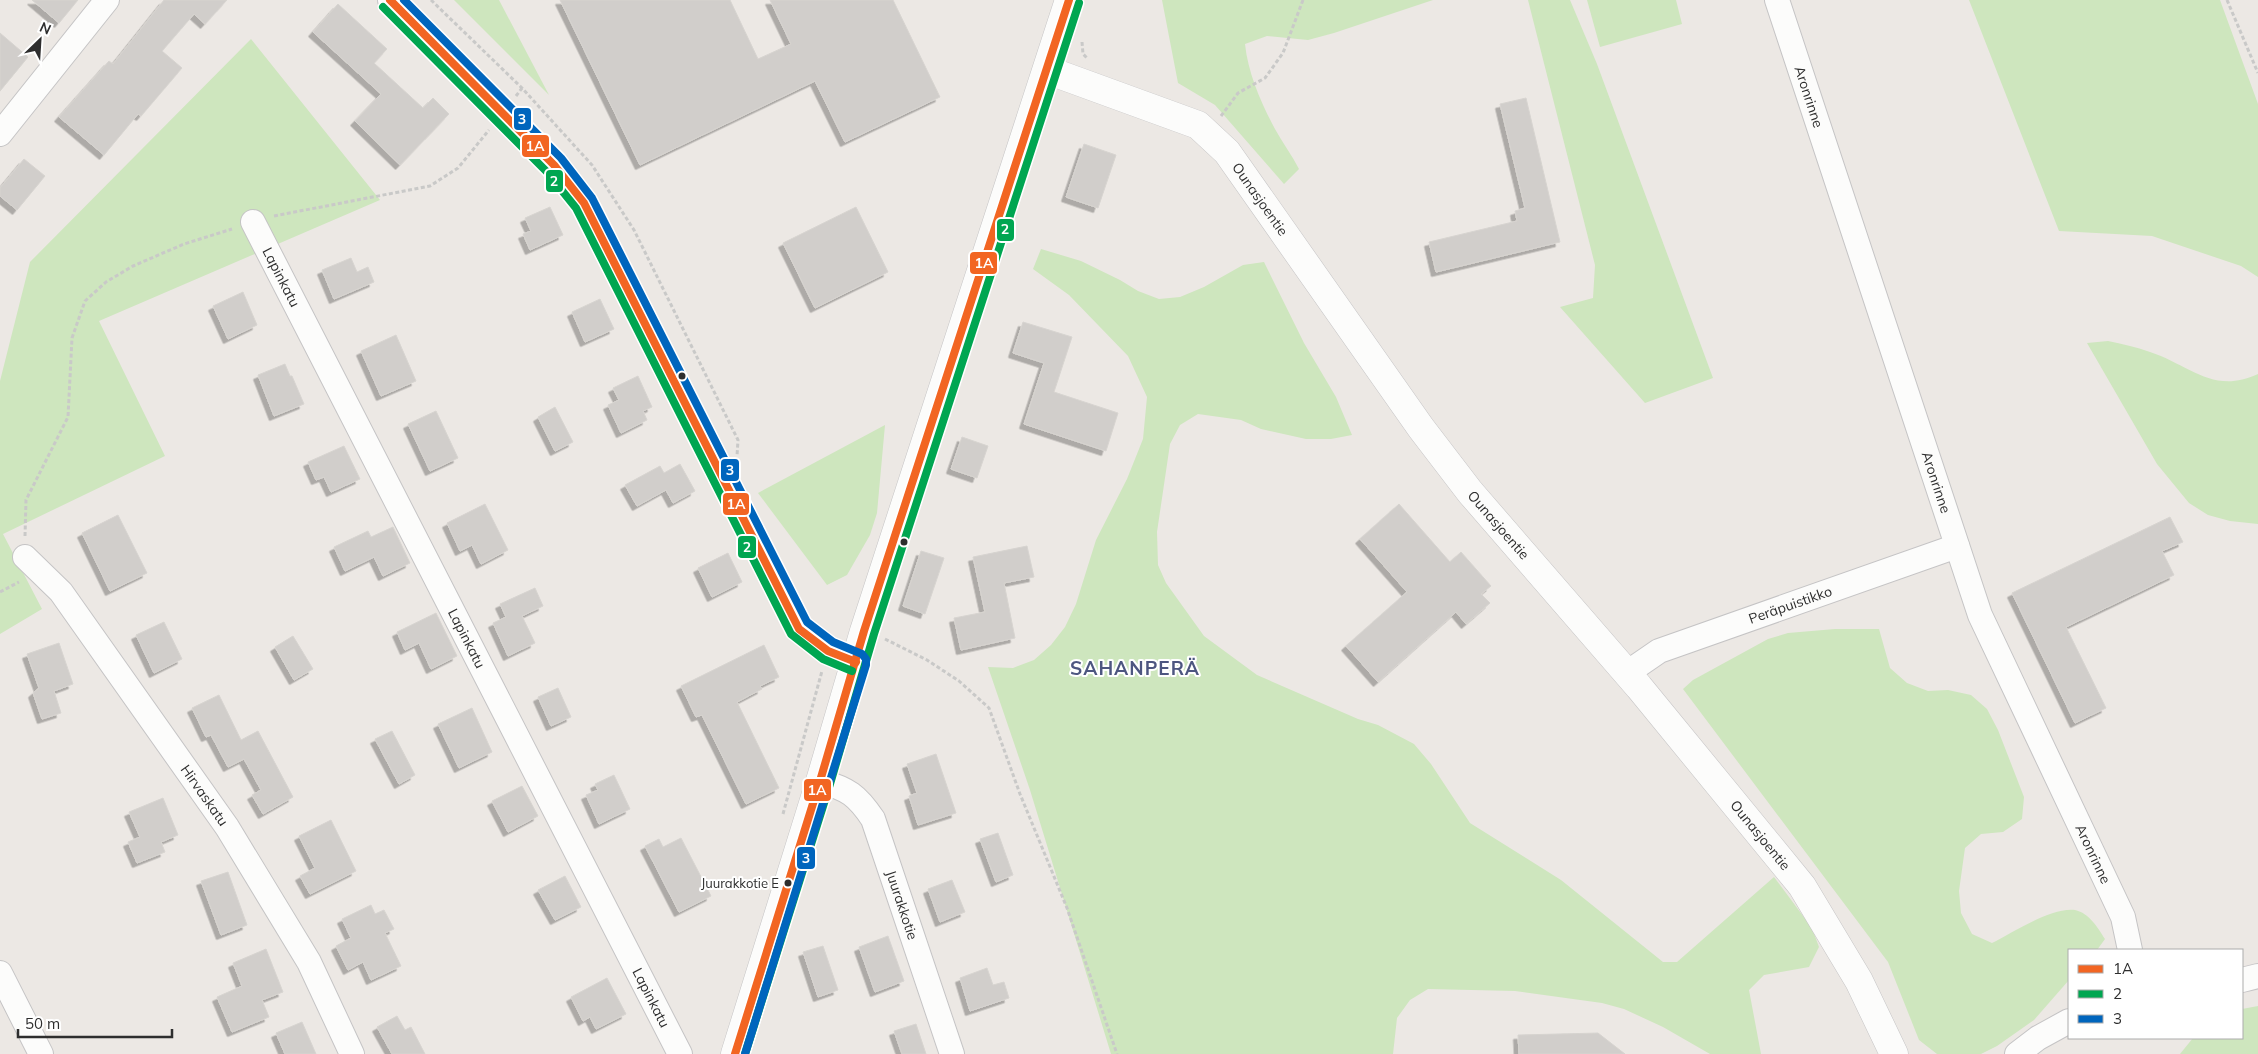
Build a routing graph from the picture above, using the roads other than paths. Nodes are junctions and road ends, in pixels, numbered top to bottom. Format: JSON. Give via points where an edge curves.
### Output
{"nodes":[{"id":1,"x":107,"y":0,"type":"edge"},
{"id":2,"x":390,"y":0,"type":"edge"},
{"id":3,"x":1069,"y":0,"type":"edge"},
{"id":4,"x":1777,"y":0,"type":"edge"},
{"id":5,"x":1047,"y":70,"type":"junction"},
{"id":6,"x":0,"y":134,"type":"edge"},
{"id":7,"x":254,"y":222,"type":"road end"},
{"id":8,"x":1957,"y":546,"type":"junction"},
{"id":9,"x":25,"y":557,"type":"road end"},
{"id":10,"x":856,"y":662,"type":"junction"},
{"id":11,"x":1627,"y":673,"type":"junction"},
{"id":12,"x":820,"y":781,"type":"junction"},
{"id":13,"x":2130,"y":949,"type":"edge"},
{"id":14,"x":0,"y":973,"type":"edge"},
{"id":15,"x":2258,"y":976,"type":"edge"},
{"id":16,"x":2243,"y":980,"type":"edge"},
{"id":17,"x":2068,"y":1022,"type":"edge"},
{"id":18,"x":41,"y":1054,"type":"edge"},
{"id":19,"x":352,"y":1054,"type":"edge"},
{"id":20,"x":680,"y":1054,"type":"edge"},
{"id":21,"x":735,"y":1054,"type":"edge"},
{"id":22,"x":952,"y":1054,"type":"edge"},
{"id":23,"x":1894,"y":1054,"type":"edge"},
{"id":24,"x":2017,"y":1054,"type":"edge"}],
"edges":[{"from":1,"to":6,"type":"street"},
{"from":2,"to":10,"type":"street","via":[[554,165],[584,203],[799,629],[828,651]]},
{"from":3,"to":5,"type":"street"},
{"from":4,"to":8,"type":"street","name":"Aronrinne"},
{"from":5,"to":10,"type":"street"},
{"from":5,"to":11,"type":"street","name":"Ounasjoentie","via":[[1198,125],[1227,152],[1421,428],[1470,492]]},
{"from":7,"to":20,"type":"street","name":"Lapinkatu"},
{"from":8,"to":11,"type":"street","name":"Peräpuistikko","via":[[1659,651]]},
{"from":8,"to":13,"type":"street","name":"Aronrinne","via":[[1980,615],[2123,917]]},
{"from":9,"to":19,"type":"street","name":"Hirvaskatu","via":[[61,592],[227,828],[309,962]]},
{"from":10,"to":12,"type":"street"},
{"from":11,"to":23,"type":"street","name":"Ounasjoentie","via":[[1802,886],[1859,981]]},
{"from":12,"to":21,"type":"street"},
{"from":12,"to":22,"type":"street","name":"Juurakkotie","via":[[845,788],[861,800],[873,819]]},
{"from":14,"to":18,"type":"street"},
{"from":15,"to":16,"type":"street"},
{"from":17,"to":24,"type":"street"}]}
